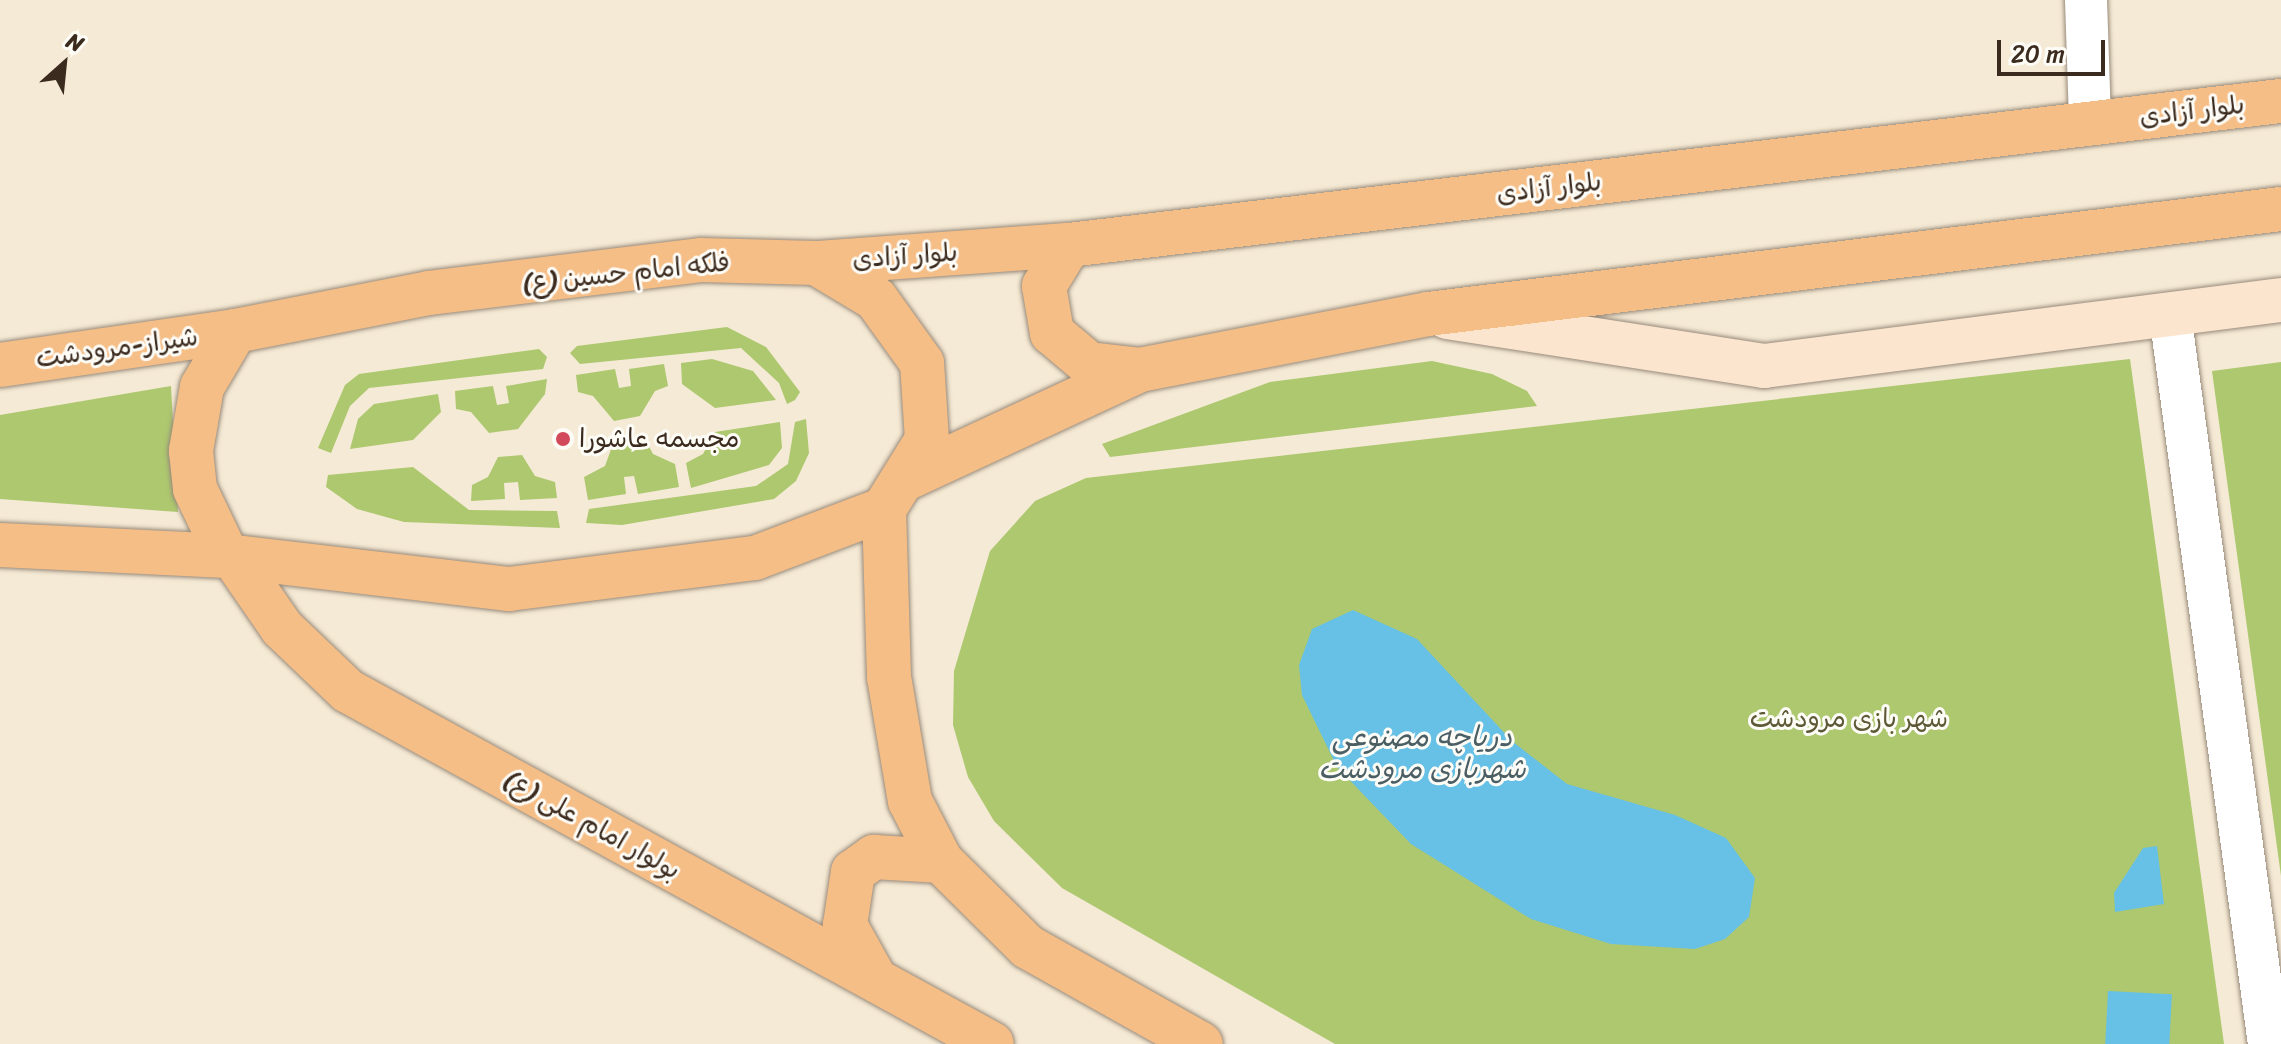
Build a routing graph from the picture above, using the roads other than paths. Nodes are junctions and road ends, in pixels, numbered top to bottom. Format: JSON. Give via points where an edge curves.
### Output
{"nodes":[{"id":1,"x":2086,"y":0,"type":"edge"},
{"id":2,"x":2281,"y":101,"type":"edge"},
{"id":3,"x":2090,"y":123,"type":"junction"},
{"id":4,"x":2281,"y":209,"type":"edge"},
{"id":5,"x":1069,"y":245,"type":"junction"},
{"id":6,"x":816,"y":263,"type":"junction"},
{"id":7,"x":2281,"y":300,"type":"edge"},
{"id":8,"x":1428,"y":314,"type":"junction"},
{"id":9,"x":2170,"y":314,"type":"junction"},
{"id":10,"x":235,"y":331,"type":"junction"},
{"id":11,"x":0,"y":365,"type":"edge"},
{"id":12,"x":1140,"y":370,"type":"junction"},
{"id":13,"x":894,"y":494,"type":"junction"},
{"id":14,"x":0,"y":545,"type":"edge"},
{"id":15,"x":230,"y":557,"type":"junction"},
{"id":16,"x":941,"y":861,"type":"junction"},
{"id":17,"x":875,"y":979,"type":"junction"},
{"id":18,"x":992,"y":1044,"type":"edge"},
{"id":19,"x":1201,"y":1044,"type":"edge"},
{"id":20,"x":2269,"y":1044,"type":"edge"}],
"edges":[{"from":1,"to":3,"type":"street"},
{"from":2,"to":3,"type":"main road","name":"بلوار آزادی"},
{"from":3,"to":5,"type":"main road","name":"بلوار آزادی"},
{"from":4,"to":8,"type":"main road"},
{"from":5,"to":6,"type":"main road","name":"بلوار آزادی"},
{"from":5,"to":12,"type":"main road","via":[[1044,286],[1052,333],[1089,364]]},
{"from":6,"to":10,"type":"main road","name":"فلکه امام حسین (ع)","via":[[701,260],[429,293]]},
{"from":6,"to":13,"type":"main road","name":"فلکه امام حسین (ع)","via":[[876,299],[922,363],[927,440]]},
{"from":7,"to":9,"type":"main road"},
{"from":8,"to":9,"type":"main road","via":[[1764,366]]},
{"from":8,"to":12,"type":"main road"},
{"from":9,"to":20,"type":"street"},
{"from":10,"to":11,"type":"main road","name":"شیراز-مرودشت"},
{"from":10,"to":15,"type":"main road","via":[[202,387],[191,451],[195,489]]},
{"from":12,"to":13,"type":"main road"},
{"from":13,"to":15,"type":"main road","via":[[755,558],[509,589]]},
{"from":13,"to":16,"type":"main road","via":[[889,677],[910,801]]},
{"from":14,"to":15,"type":"main road"},
{"from":15,"to":17,"type":"main road","name":"بولوار امام علی (ع)","via":[[282,628],[348,691]]},
{"from":16,"to":17,"type":"main road","via":[[874,857],[853,872],[845,925]]},
{"from":16,"to":19,"type":"main road","via":[[1028,947]]},
{"from":17,"to":18,"type":"main road","name":"بولوار امام علی (ع)"}]}
